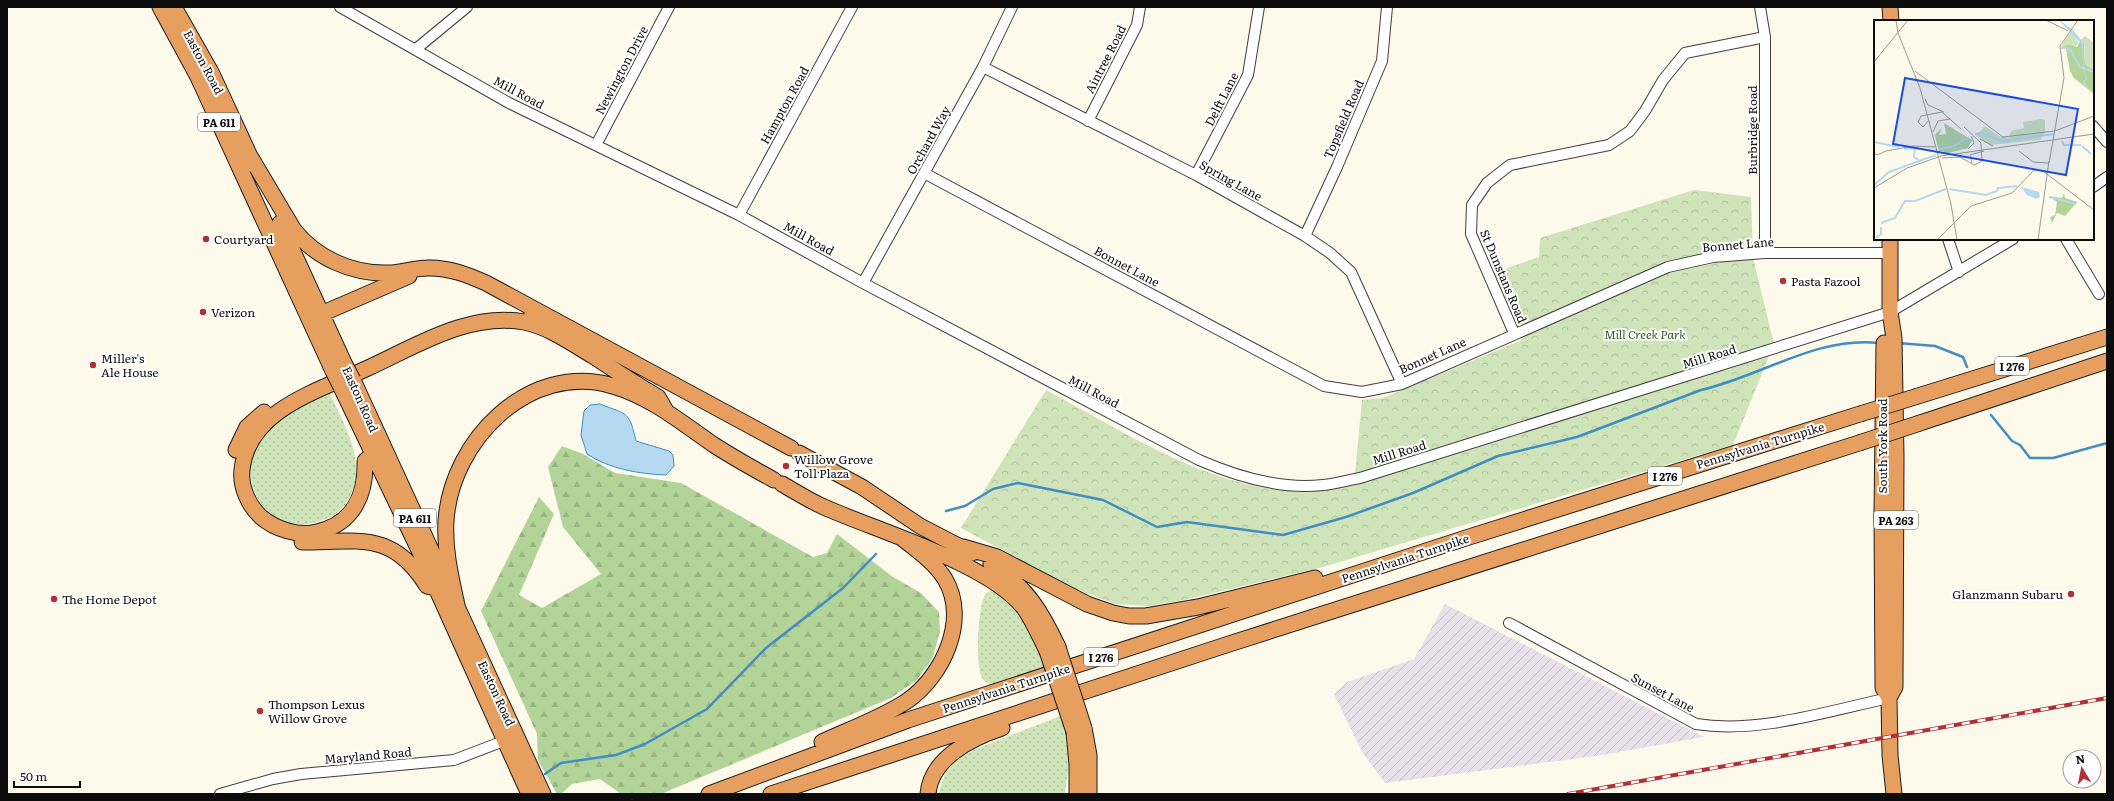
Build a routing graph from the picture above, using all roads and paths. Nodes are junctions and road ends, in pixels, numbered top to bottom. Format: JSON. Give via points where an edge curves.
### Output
{"nodes":[{"id":1,"x":160,"y":7,"type":"edge"},
{"id":2,"x":174,"y":7,"type":"edge"},
{"id":3,"x":340,"y":7,"type":"edge"},
{"id":4,"x":467,"y":7,"type":"edge"},
{"id":5,"x":669,"y":7,"type":"edge"},
{"id":6,"x":852,"y":7,"type":"edge"},
{"id":7,"x":1012,"y":7,"type":"edge"},
{"id":8,"x":1140,"y":7,"type":"edge"},
{"id":9,"x":1259,"y":7,"type":"edge"},
{"id":10,"x":1387,"y":7,"type":"edge"},
{"id":11,"x":1760,"y":7,"type":"edge"},
{"id":12,"x":1890,"y":7,"type":"edge"},
{"id":13,"x":1891,"y":20,"type":"edge"},
{"id":14,"x":1765,"y":37,"type":"junction"},
{"id":15,"x":416,"y":49,"type":"junction"},
{"id":16,"x":983,"y":67,"type":"junction"},
{"id":17,"x":1088,"y":121,"type":"junction"},
{"id":18,"x":2094,"y":127,"type":"edge"},
{"id":19,"x":2107,"y":142,"type":"edge"},
{"id":20,"x":596,"y":145,"type":"junction"},
{"id":21,"x":250,"y":156,"type":"junction"},
{"id":22,"x":924,"y":173,"type":"junction"},
{"id":23,"x":1196,"y":175,"type":"junction"},
{"id":24,"x":2107,"y":178,"type":"edge"},
{"id":25,"x":2094,"y":186,"type":"edge"},
{"id":26,"x":739,"y":215,"type":"junction"},
{"id":27,"x":1305,"y":236,"type":"junction"},
{"id":28,"x":1948,"y":240,"type":"edge"},
{"id":29,"x":2011,"y":240,"type":"edge"},
{"id":30,"x":2067,"y":240,"type":"edge"},
{"id":31,"x":1890,"y":246,"type":"edge"},
{"id":32,"x":1765,"y":253,"type":"junction"},
{"id":33,"x":444,"y":269,"type":"junction"},
{"id":34,"x":1959,"y":272,"type":"junction"},
{"id":35,"x":863,"y":283,"type":"junction"},
{"id":36,"x":2099,"y":294,"type":"dead end"},
{"id":37,"x":1890,"y":312,"type":"junction"},
{"id":38,"x":321,"y":314,"type":"junction"},
{"id":39,"x":558,"y":322,"type":"junction"},
{"id":40,"x":1514,"y":333,"type":"junction"},
{"id":41,"x":2107,"y":337,"type":"edge"},
{"id":42,"x":2107,"y":362,"type":"edge"},
{"id":43,"x":339,"y":368,"type":"junction"},
{"id":44,"x":347,"y":384,"type":"junction"},
{"id":45,"x":1402,"y":384,"type":"junction"},
{"id":46,"x":666,"y":410,"type":"junction"},
{"id":47,"x":372,"y":455,"type":"junction"},
{"id":48,"x":1469,"y":537,"type":"junction"},
{"id":49,"x":904,"y":539,"type":"junction"},
{"id":50,"x":963,"y":548,"type":"junction"},
{"id":51,"x":435,"y":588,"type":"junction"},
{"id":52,"x":458,"y":610,"type":"junction"},
{"id":53,"x":1509,"y":623,"type":"dead end"},
{"id":54,"x":1053,"y":649,"type":"junction"},
{"id":55,"x":1091,"y":690,"type":"junction"},
{"id":56,"x":1889,"y":698,"type":"junction"},
{"id":57,"x":1079,"y":730,"type":"junction"},
{"id":58,"x":511,"y":738,"type":"junction"},
{"id":59,"x":736,"y":784,"type":"junction"},
{"id":60,"x":220,"y":794,"type":"edge"},
{"id":61,"x":529,"y":794,"type":"edge"},
{"id":62,"x":543,"y":794,"type":"edge"},
{"id":63,"x":709,"y":794,"type":"edge"},
{"id":64,"x":771,"y":794,"type":"edge"},
{"id":65,"x":928,"y":794,"type":"edge"},
{"id":66,"x":1077,"y":794,"type":"edge"},
{"id":67,"x":1089,"y":794,"type":"edge"},
{"id":68,"x":1894,"y":794,"type":"edge"}],
"edges":[{"from":1,"to":43,"type":"highway","name":"Easton Road","number":"PA 611","via":[[198,77]]},
{"from":2,"to":21,"type":"highway","name":"Easton Road","number":"PA 611","via":[[212,74]]},
{"from":3,"to":15,"type":"street","name":"Mill Road"},
{"from":4,"to":15,"type":"street"},
{"from":5,"to":20,"type":"street","name":"Newington Drive"},
{"from":6,"to":26,"type":"street","name":"Hampton Road"},
{"from":7,"to":16,"type":"street","name":"Orchard Way"},
{"from":8,"to":17,"type":"street","name":"Aintree Road","via":[[1137,25]]},
{"from":9,"to":23,"type":"street","name":"Delft Lane","via":[[1248,75]]},
{"from":10,"to":27,"type":"street","name":"Topsfield Road","via":[[1382,61]]},
{"from":11,"to":14,"type":"street","name":"Burbridge Road"},
{"from":12,"to":13,"type":"highway"},
{"from":14,"to":32,"type":"street","name":"Burbridge Road"},
{"from":14,"to":40,"type":"street","name":"St Dunstans Road","via":[[1685,53],[1663,80],[1630,131],[1609,145],[1510,165],[1487,183],[1472,205],[1471,234]]},
{"from":15,"to":20,"type":"street","name":"Mill Road","via":[[509,103]]},
{"from":16,"to":17,"type":"street","name":"Spring Lane"},
{"from":16,"to":22,"type":"street","name":"Orchard Way"},
{"from":17,"to":23,"type":"street","name":"Spring Lane"},
{"from":18,"to":19,"type":"street"},
{"from":20,"to":26,"type":"street","name":"Mill Road"},
{"from":21,"to":33,"type":"highway","via":[[294,230],[319,254],[351,268],[372,273]]},
{"from":21,"to":38,"type":"highway","name":"Easton Road","number":"PA 611"},
{"from":22,"to":35,"type":"street","name":"Orchard Way"},
{"from":22,"to":45,"type":"street","name":"Bonnet Lane","via":[[1324,386],[1362,392]]},
{"from":23,"to":27,"type":"street","name":"Spring Lane"},
{"from":24,"to":25,"type":"street"},
{"from":26,"to":35,"type":"street","name":"Mill Road"},
{"from":27,"to":45,"type":"street","name":"Spring Lane","via":[[1330,253],[1351,272]]},
{"from":28,"to":34,"type":"street"},
{"from":29,"to":34,"type":"street","name":"Mill Road"},
{"from":30,"to":36,"type":"street"},
{"from":31,"to":32,"type":"street","name":"Bonnet Lane"},
{"from":31,"to":37,"type":"highway","name":"South York Road","number":"PA 263"},
{"from":32,"to":40,"type":"street","name":"Bonnet Lane","via":[[1712,257],[1668,267]]},
{"from":33,"to":38,"type":"highway","via":[[411,275]]},
{"from":33,"to":39,"type":"highway","via":[[486,283]]},
{"from":34,"to":37,"type":"street","name":"Mill Road"},
{"from":35,"to":37,"type":"street","name":"Mill Road","via":[[1199,460],[1234,475],[1278,484],[1323,485],[1360,478]]},
{"from":37,"to":56,"type":"highway","name":"South York Road","number":"PA 263","via":[[1888,380],[1896,457],[1895,687]]},
{"from":38,"to":43,"type":"highway","name":"Easton Road","number":"PA 611"},
{"from":39,"to":50,"type":"highway","via":[[862,487],[920,526]]},
{"from":39,"to":51,"type":"highway","via":[[516,312],[482,314],[466,318],[434,330],[276,404],[254,420],[239,441],[232,466],[236,493],[249,516],[266,532],[290,541],[352,540],[379,544],[402,556],[427,586]]},
{"from":40,"to":45,"type":"street","name":"Bonnet Lane"},
{"from":41,"to":48,"type":"highway","name":"Pennsylvania Turnpike","number":"I 276","bridge":true},
{"from":42,"to":55,"type":"highway","number":"I 276","bridge":true},
{"from":43,"to":44,"type":"highway","name":"Easton Road","number":"PA 611","bridge":true},
{"from":44,"to":47,"type":"highway","name":"Easton Road","number":"PA 611"},
{"from":44,"to":52,"type":"highway","name":"Easton Road","number":"PA 611"},
{"from":46,"to":47,"type":"highway","via":[[658,397],[550,331],[523,322],[478,322],[438,336],[308,395],[274,414],[255,434],[244,454],[241,474],[243,488],[253,509],[272,525],[294,532],[316,532],[344,519],[353,510],[364,489],[366,461]]},
{"from":46,"to":49,"type":"highway","via":[[715,445],[823,507]]},
{"from":46,"to":52,"type":"highway","via":[[613,386],[576,381],[550,385],[530,394],[495,418],[469,448],[460,465],[448,502],[446,538]]},
{"from":47,"to":51,"type":"highway","name":"Easton Road","number":"PA 611"},
{"from":48,"to":50,"type":"highway","via":[[1198,607],[1146,616],[1113,613],[1087,604],[997,557]]},
{"from":48,"to":59,"type":"highway","name":"Pennsylvania Turnpike","number":"I 276","via":[[908,720]]},
{"from":49,"to":54,"type":"highway","via":[[962,565],[1009,593],[1024,608]]},
{"from":49,"to":59,"type":"highway","via":[[938,570],[950,589],[954,615],[952,636],[936,672],[927,684],[906,701]]},
{"from":50,"to":54,"type":"highway","via":[[1007,574],[1021,587],[1038,609]]},
{"from":51,"to":58,"type":"highway","name":"Easton Road","number":"PA 611"},
{"from":52,"to":58,"type":"highway","name":"Easton Road","number":"PA 611"},
{"from":53,"to":56,"type":"street","name":"Sunset Lane","via":[[1696,724],[1739,727]]},
{"from":54,"to":57,"type":"highway","bridge":true},
{"from":55,"to":64,"type":"highway","number":"I 276"},
{"from":55,"to":65,"type":"highway","via":[[1044,713],[992,732],[955,751],[936,770]]},
{"from":56,"to":68,"type":"highway","name":"South York Road","number":"PA 263"},
{"from":57,"to":66,"type":"highway"},
{"from":57,"to":67,"type":"highway","via":[[1089,755]]},
{"from":58,"to":60,"type":"street","name":"Maryland Road","via":[[454,760],[301,774]]},
{"from":58,"to":61,"type":"highway","name":"Easton Road","number":"PA 611"},
{"from":58,"to":62,"type":"highway","name":"Easton Road","number":"PA 611"},
{"from":59,"to":63,"type":"highway","name":"Pennsylvania Turnpike","number":"I 276"}]}
